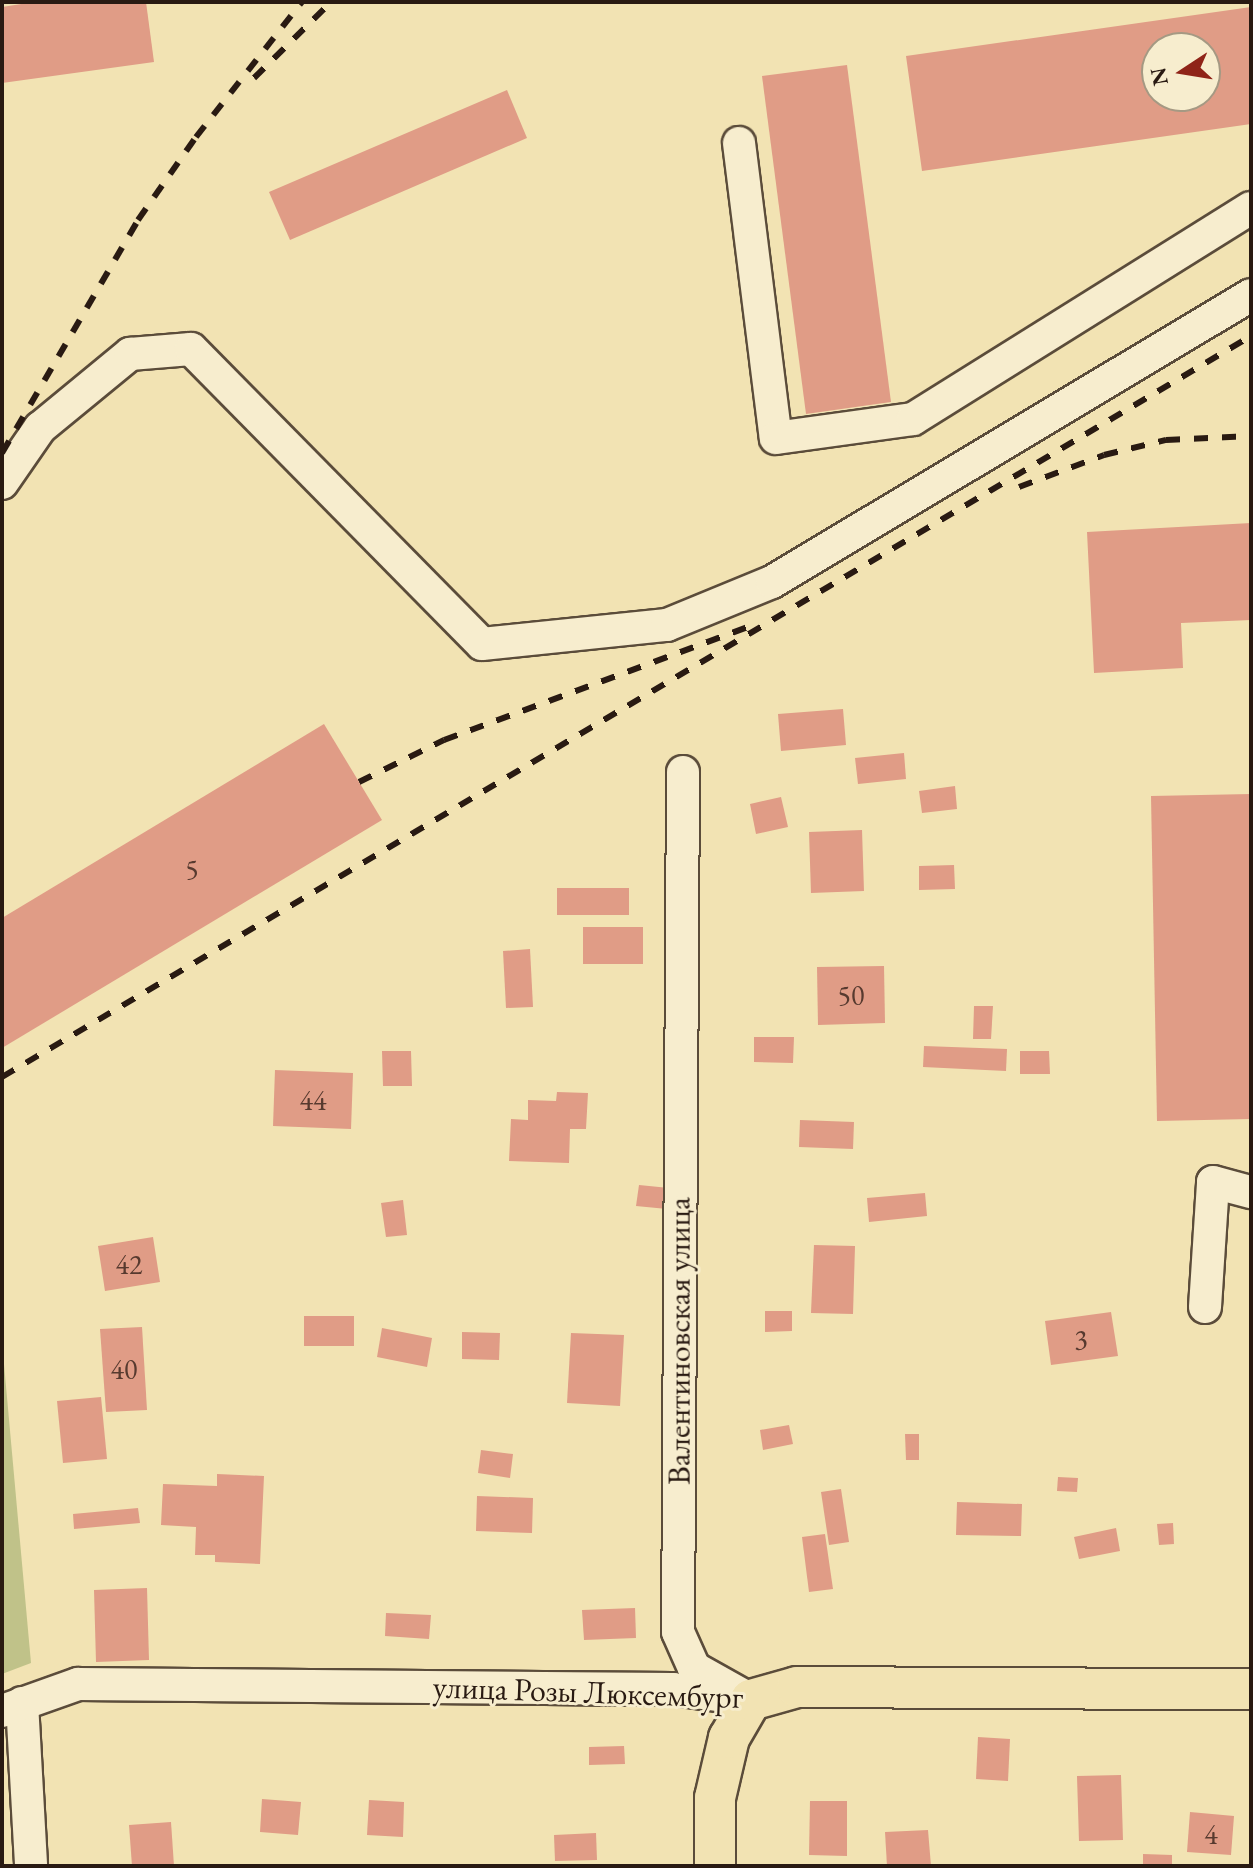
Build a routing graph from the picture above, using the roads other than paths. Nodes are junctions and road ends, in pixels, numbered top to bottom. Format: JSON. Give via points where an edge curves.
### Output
{"nodes":[{"id":1,"x":739,"y":143,"type":"dead end"},
{"id":2,"x":1251,"y":208,"type":"edge"},
{"id":3,"x":1251,"y":295,"type":"edge"},
{"id":4,"x":2,"y":483,"type":"edge"},
{"id":5,"x":683,"y":772,"type":"dead end"},
{"id":6,"x":1251,"y":1192,"type":"edge"},
{"id":7,"x":1205,"y":1307,"type":"dead end"},
{"id":8,"x":1251,"y":1689,"type":"edge"},
{"id":9,"x":751,"y":1700,"type":"junction"},
{"id":10,"x":12,"y":1707,"type":"edge"},
{"id":11,"x":31,"y":1866,"type":"edge"},
{"id":12,"x":715,"y":1866,"type":"edge"}],
"edges":[{"from":1,"to":2,"type":"street","via":[[776,438],[913,419]]},
{"from":3,"to":4,"type":"street","via":[[772,582],[667,625],[482,644],[191,349],[130,354],[40,428]]},
{"from":5,"to":9,"type":"street","name":"Валентиновская улица","via":[[678,1632],[694,1668]]},
{"from":6,"to":7,"type":"street","via":[[1213,1182]]},
{"from":8,"to":9,"type":"main road","name":"улица Розы Люксембург","via":[[797,1687]]},
{"from":9,"to":10,"type":"street","name":"улица Розы Люксембург","via":[[673,1689],[78,1684]]},
{"from":9,"to":12,"type":"main road","via":[[729,1738],[715,1798]]},
{"from":10,"to":11,"type":"street"}]}
